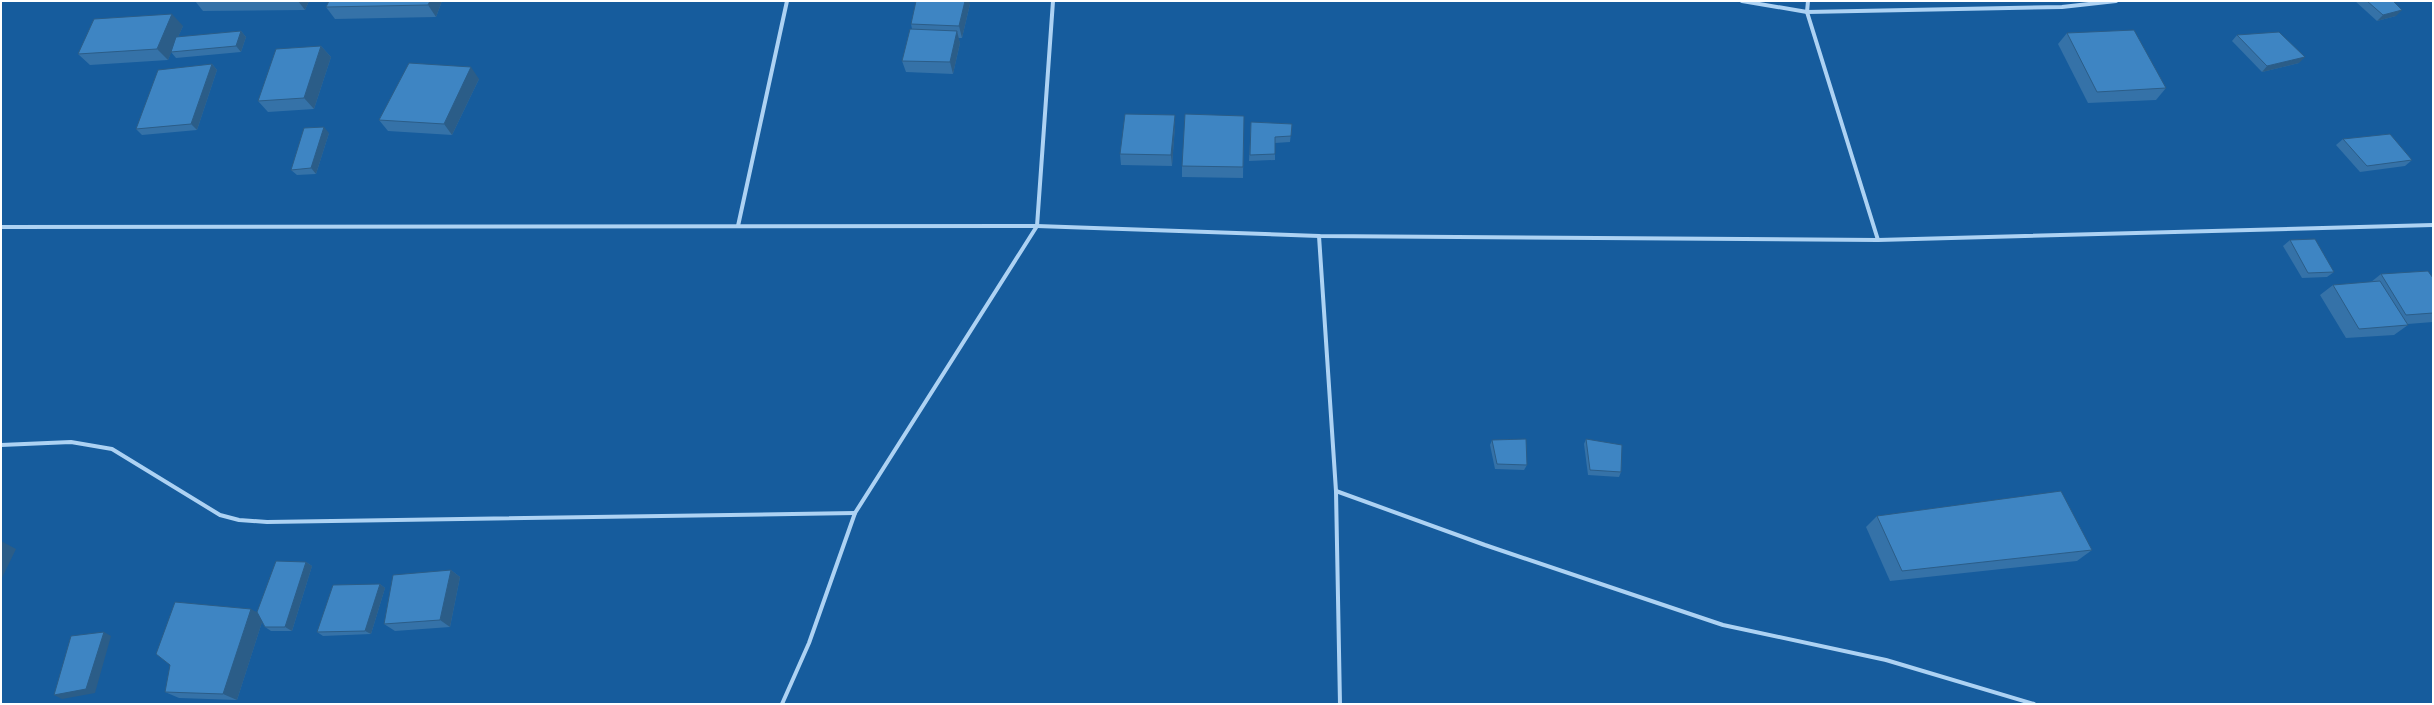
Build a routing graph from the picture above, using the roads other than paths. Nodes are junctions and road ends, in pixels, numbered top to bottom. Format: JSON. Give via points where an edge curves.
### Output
{"nodes":[{"id":1,"x":787,"y":1,"type":"edge"},
{"id":2,"x":1053,"y":1,"type":"edge"},
{"id":3,"x":1742,"y":1,"type":"edge"},
{"id":4,"x":1808,"y":1,"type":"edge"},
{"id":5,"x":2116,"y":1,"type":"edge"},
{"id":6,"x":1807,"y":12,"type":"junction"},
{"id":7,"x":2433,"y":225,"type":"edge"},
{"id":8,"x":738,"y":226,"type":"junction"},
{"id":9,"x":1037,"y":226,"type":"junction"},
{"id":10,"x":1,"y":227,"type":"edge"},
{"id":11,"x":1319,"y":236,"type":"junction"},
{"id":12,"x":1878,"y":240,"type":"junction"},
{"id":13,"x":1,"y":445,"type":"edge"},
{"id":14,"x":1336,"y":491,"type":"junction"},
{"id":15,"x":855,"y":513,"type":"junction"},
{"id":16,"x":782,"y":704,"type":"edge"},
{"id":17,"x":1340,"y":704,"type":"edge"},
{"id":18,"x":2034,"y":704,"type":"edge"}],
"edges":[{"from":1,"to":8,"type":"street"},
{"from":2,"to":9,"type":"street"},
{"from":3,"to":6,"type":"street"},
{"from":4,"to":6,"type":"street"},
{"from":5,"to":6,"type":"street","via":[[2062,7]]},
{"from":6,"to":12,"type":"street"},
{"from":7,"to":12,"type":"street"},
{"from":8,"to":9,"type":"street"},
{"from":8,"to":10,"type":"street"},
{"from":9,"to":11,"type":"street"},
{"from":9,"to":15,"type":"street"},
{"from":11,"to":12,"type":"street"},
{"from":11,"to":14,"type":"street"},
{"from":13,"to":15,"type":"street","via":[[67,441],[112,449],[220,515],[239,520],[267,522]]},
{"from":14,"to":17,"type":"street"},
{"from":14,"to":18,"type":"street","via":[[1485,545],[1723,625],[1886,660]]},
{"from":15,"to":16,"type":"street","via":[[809,643]]}]}
